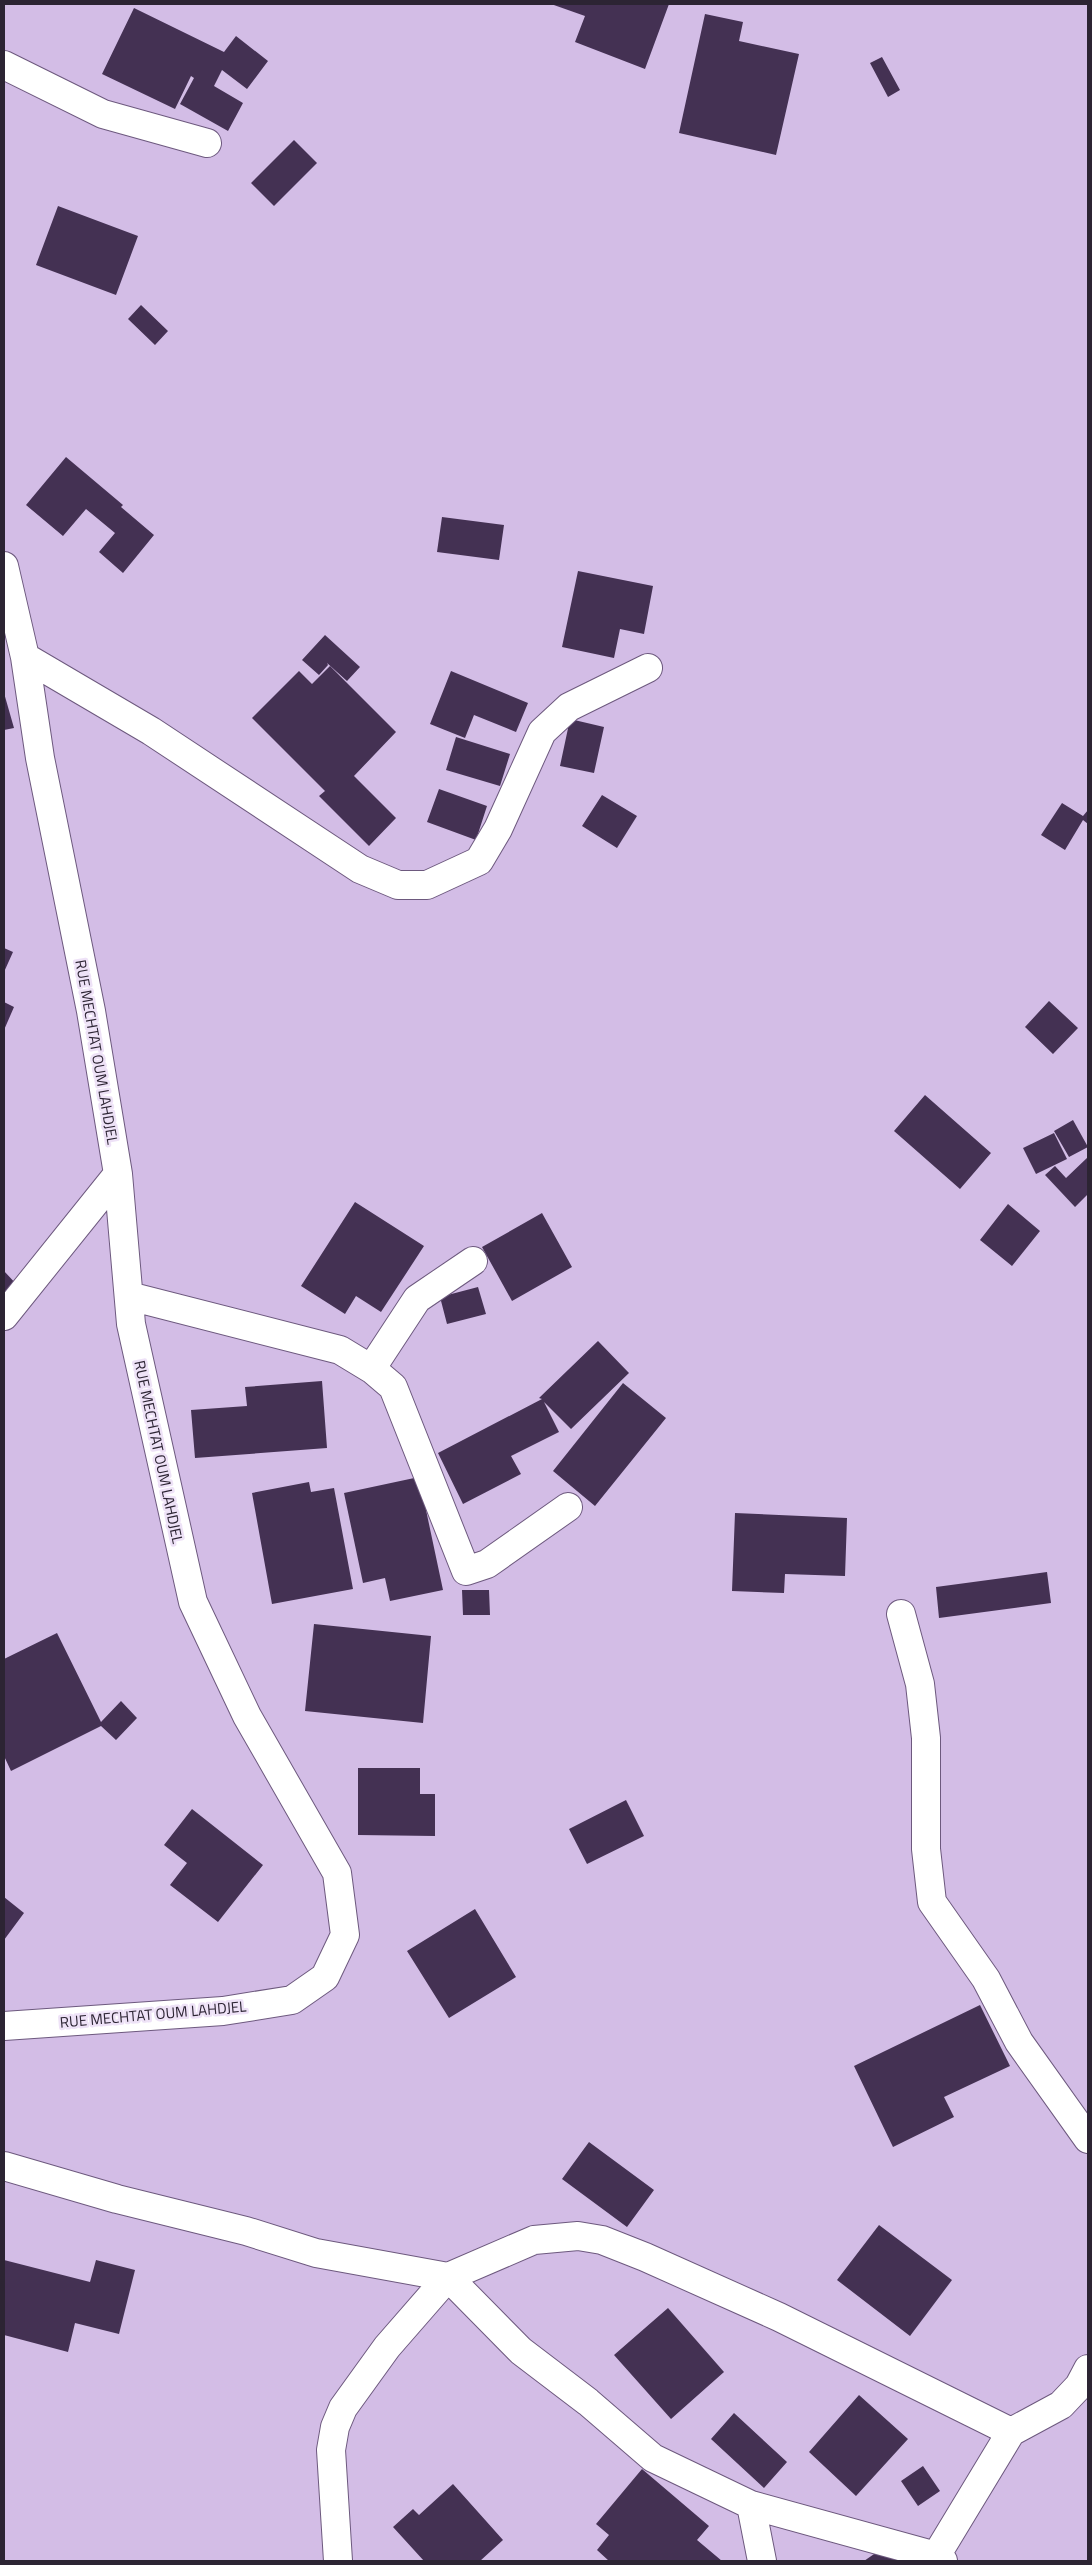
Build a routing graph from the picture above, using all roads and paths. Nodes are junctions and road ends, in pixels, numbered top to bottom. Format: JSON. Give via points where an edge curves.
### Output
{"nodes":[{"id":1,"x":4,"y":64,"type":"edge"},
{"id":2,"x":207,"y":144,"type":"dead end"},
{"id":3,"x":4,"y":566,"type":"edge"},
{"id":4,"x":24,"y":657,"type":"junction"},
{"id":5,"x":648,"y":668,"type":"dead end"},
{"id":6,"x":118,"y":1174,"type":"junction"},
{"id":7,"x":473,"y":1261,"type":"dead end"},
{"id":8,"x":129,"y":1296,"type":"junction"},
{"id":9,"x":4,"y":1316,"type":"edge"},
{"id":10,"x":373,"y":1370,"type":"junction"},
{"id":11,"x":568,"y":1507,"type":"dead end"},
{"id":12,"x":901,"y":1614,"type":"dead end"},
{"id":13,"x":4,"y":2026,"type":"edge"},
{"id":14,"x":1088,"y":2139,"type":"edge"},
{"id":15,"x":4,"y":2166,"type":"edge"},
{"id":16,"x":448,"y":2277,"type":"junction"},
{"id":17,"x":1088,"y":2369,"type":"edge"},
{"id":18,"x":1012,"y":2432,"type":"junction"},
{"id":19,"x":751,"y":2505,"type":"junction"},
{"id":20,"x":940,"y":2559,"type":"edge"},
{"id":21,"x":338,"y":2561,"type":"edge"},
{"id":22,"x":762,"y":2561,"type":"edge"}],
"edges":[{"from":1,"to":2,"type":"street","via":[[103,114]]},
{"from":3,"to":4,"type":"street","name":"RUE MECHTAT OUM LAHDJEL"},
{"from":4,"to":5,"type":"street","via":[[151,731],[360,869],[398,885],[427,885],[479,861],[498,829],[542,732],[570,707]]},
{"from":4,"to":6,"type":"street","name":"RUE MECHTAT OUM LAHDJEL","via":[[40,758],[91,1011]]},
{"from":6,"to":8,"type":"street","name":"RUE MECHTAT OUM LAHDJEL"},
{"from":6,"to":9,"type":"street"},
{"from":7,"to":10,"type":"street","via":[[417,1299]]},
{"from":8,"to":10,"type":"street","via":[[340,1350]]},
{"from":8,"to":13,"type":"street","name":"RUE MECHTAT OUM LAHDJEL","via":[[131,1324],[193,1602],[247,1716],[337,1872],[345,1935],[325,1977],[292,2000],[223,2011]]},
{"from":10,"to":11,"type":"street","via":[[393,1388],[466,1570],[487,1564]]},
{"from":12,"to":14,"type":"street","via":[[920,1684],[926,1738],[926,1849],[932,1902],[986,1979],[1019,2042]]},
{"from":15,"to":16,"type":"street","via":[[316,2253]]},
{"from":16,"to":18,"type":"street","via":[[534,2240],[578,2236],[602,2240],[779,2317]]},
{"from":16,"to":19,"type":"street","via":[[521,2351],[588,2402],[653,2458]]},
{"from":16,"to":21,"type":"street","via":[[387,2347],[343,2408],[335,2427],[331,2450]]},
{"from":17,"to":18,"type":"street","via":[[1079,2386],[1061,2405]]},
{"from":18,"to":20,"type":"street"},
{"from":19,"to":20,"type":"street"},
{"from":19,"to":22,"type":"street"}]}
